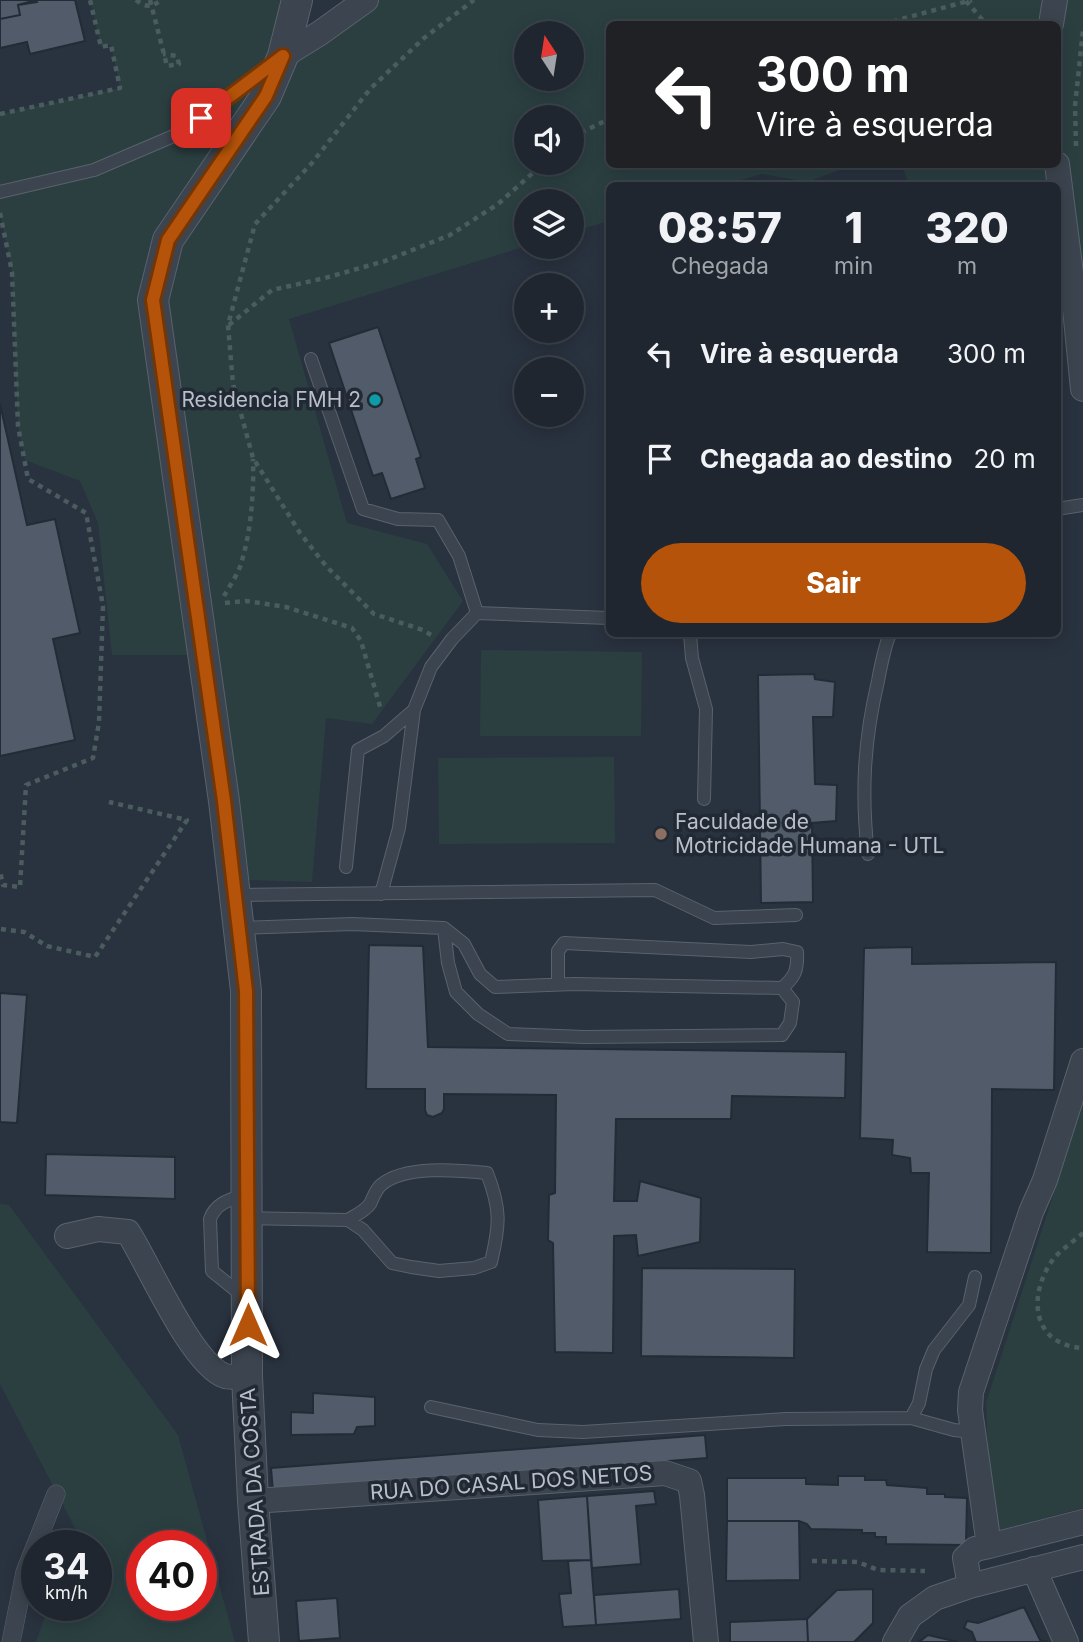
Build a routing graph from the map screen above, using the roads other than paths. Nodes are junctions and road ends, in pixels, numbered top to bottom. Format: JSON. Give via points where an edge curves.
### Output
{"nodes":[{"id":1,"x":297,"y":0,"type":"edge"},
{"id":2,"x":366,"y":0,"type":"edge"},
{"id":3,"x":1055,"y":0,"type":"edge"},
{"id":4,"x":1052,"y":21,"type":"edge"},
{"id":5,"x":283,"y":56,"type":"junction"},
{"id":6,"x":1067,"y":161,"type":"edge"},
{"id":7,"x":0,"y":192,"type":"edge"},
{"id":8,"x":311,"y":359,"type":"dead end"},
{"id":9,"x":1083,"y":389,"type":"edge"},
{"id":10,"x":1083,"y":505,"type":"edge"},
{"id":11,"x":1061,"y":508,"type":"edge"},
{"id":12,"x":477,"y":613,"type":"junction"},
{"id":13,"x":606,"y":618,"type":"edge"},
{"id":14,"x":690,"y":637,"type":"edge"},
{"id":15,"x":889,"y":637,"type":"edge"},
{"id":16,"x":414,"y":710,"type":"junction"},
{"id":17,"x":704,"y":799,"type":"dead end"},
{"id":18,"x":868,"y":854,"type":"dead end"},
{"id":19,"x":346,"y":867,"type":"dead end"},
{"id":20,"x":381,"y":894,"type":"junction"},
{"id":21,"x":236,"y":895,"type":"junction"},
{"id":22,"x":796,"y":915,"type":"dead end"},
{"id":23,"x":239,"y":928,"type":"junction"},
{"id":24,"x":444,"y":928,"type":"junction"},
{"id":25,"x":558,"y":985,"type":"junction"},
{"id":26,"x":782,"y":988,"type":"junction"},
{"id":27,"x":1083,"y":1061,"type":"edge"},
{"id":28,"x":247,"y":1206,"type":"junction"},
{"id":29,"x":348,"y":1220,"type":"junction"},
{"id":30,"x":67,"y":1236,"type":"dead end"},
{"id":31,"x":975,"y":1277,"type":"dead end"},
{"id":32,"x":247,"y":1376,"type":"junction"},
{"id":33,"x":431,"y":1407,"type":"dead end"},
{"id":34,"x":911,"y":1418,"type":"junction"},
{"id":35,"x":975,"y":1432,"type":"junction"},
{"id":36,"x":56,"y":1494,"type":"dead end"},
{"id":37,"x":253,"y":1501,"type":"junction"},
{"id":38,"x":1083,"y":1522,"type":"edge"},
{"id":39,"x":989,"y":1546,"type":"junction"},
{"id":40,"x":1083,"y":1557,"type":"edge"},
{"id":41,"x":1034,"y":1569,"type":"junction"},
{"id":42,"x":968,"y":1579,"type":"junction"},
{"id":43,"x":12,"y":1642,"type":"edge"},
{"id":44,"x":264,"y":1642,"type":"edge"},
{"id":45,"x":706,"y":1642,"type":"edge"},
{"id":46,"x":895,"y":1642,"type":"edge"},
{"id":47,"x":1066,"y":1642,"type":"edge"}],
"edges":[{"from":1,"to":5,"type":"street","name":"ESTRADA DA COSTA"},
{"from":2,"to":5,"type":"street"},
{"from":3,"to":4,"type":"street"},
{"from":5,"to":7,"type":"lane","via":[[183,132],[94,170]]},
{"from":5,"to":21,"type":"street","name":"ESTRADA DA COSTA","via":[[266,96],[168,240],[153,300]]},
{"from":6,"to":9,"type":"street"},
{"from":8,"to":12,"type":"lane","via":[[363,509],[398,519],[438,520],[459,556]]},
{"from":10,"to":11,"type":"lane"},
{"from":12,"to":13,"type":"lane"},
{"from":12,"to":16,"type":"lane","via":[[431,667]]},
{"from":14,"to":17,"type":"lane","via":[[706,709]]},
{"from":15,"to":18,"type":"lane","via":[[871,709],[863,778]]},
{"from":16,"to":19,"type":"lane","via":[[358,750]]},
{"from":16,"to":20,"type":"lane","via":[[399,828]]},
{"from":20,"to":21,"type":"lane"},
{"from":20,"to":22,"type":"lane","via":[[655,890],[714,918]]},
{"from":21,"to":23,"type":"street","name":"ESTRADA DA COSTA"},
{"from":23,"to":24,"type":"lane","via":[[352,924]]},
{"from":23,"to":28,"type":"street","name":"ESTRADA DA COSTA","via":[[246,991]]},
{"from":24,"to":25,"type":"lane","via":[[464,943],[480,974],[495,987]]},
{"from":24,"to":26,"type":"lane","via":[[456,992],[508,1034],[782,1035],[790,1023],[793,1002]]},
{"from":25,"to":26,"type":"lane"},
{"from":25,"to":26,"type":"lane","via":[[558,951],[564,943],[797,952],[798,968]]},
{"from":27,"to":35,"type":"street","via":[[971,1392]]},
{"from":28,"to":29,"type":"lane"},
{"from":28,"to":32,"type":"street","name":"ESTRADA DA COSTA"},
{"from":29,"to":29,"type":"lane","via":[[392,1262],[439,1271],[491,1262],[499,1230],[496,1196],[487,1173],[469,1171],[403,1175],[380,1186],[368,1207]]},
{"from":30,"to":32,"type":"street","via":[[98,1229],[128,1232],[177,1321],[204,1359],[225,1376]]},
{"from":31,"to":34,"type":"lane","via":[[969,1305],[934,1349]]},
{"from":32,"to":37,"type":"street","name":"ESTRADA DA COSTA"},
{"from":33,"to":34,"type":"lane","via":[[538,1430],[583,1432],[786,1419]]},
{"from":34,"to":35,"type":"lane"},
{"from":35,"to":39,"type":"street"},
{"from":36,"to":43,"type":"street","via":[[24,1572]]},
{"from":37,"to":44,"type":"street","name":"ESTRADA DA COSTA"},
{"from":37,"to":45,"type":"street","name":"RUA DO CASAL DOS NETOS","via":[[664,1473],[677,1476],[689,1481],[692,1495]]},
{"from":38,"to":39,"type":"street"},
{"from":39,"to":42,"type":"street","via":[[975,1549],[965,1558]]},
{"from":40,"to":41,"type":"street"},
{"from":41,"to":42,"type":"street"},
{"from":41,"to":47,"type":"street"},
{"from":42,"to":46,"type":"street","via":[[921,1606]]}]}
